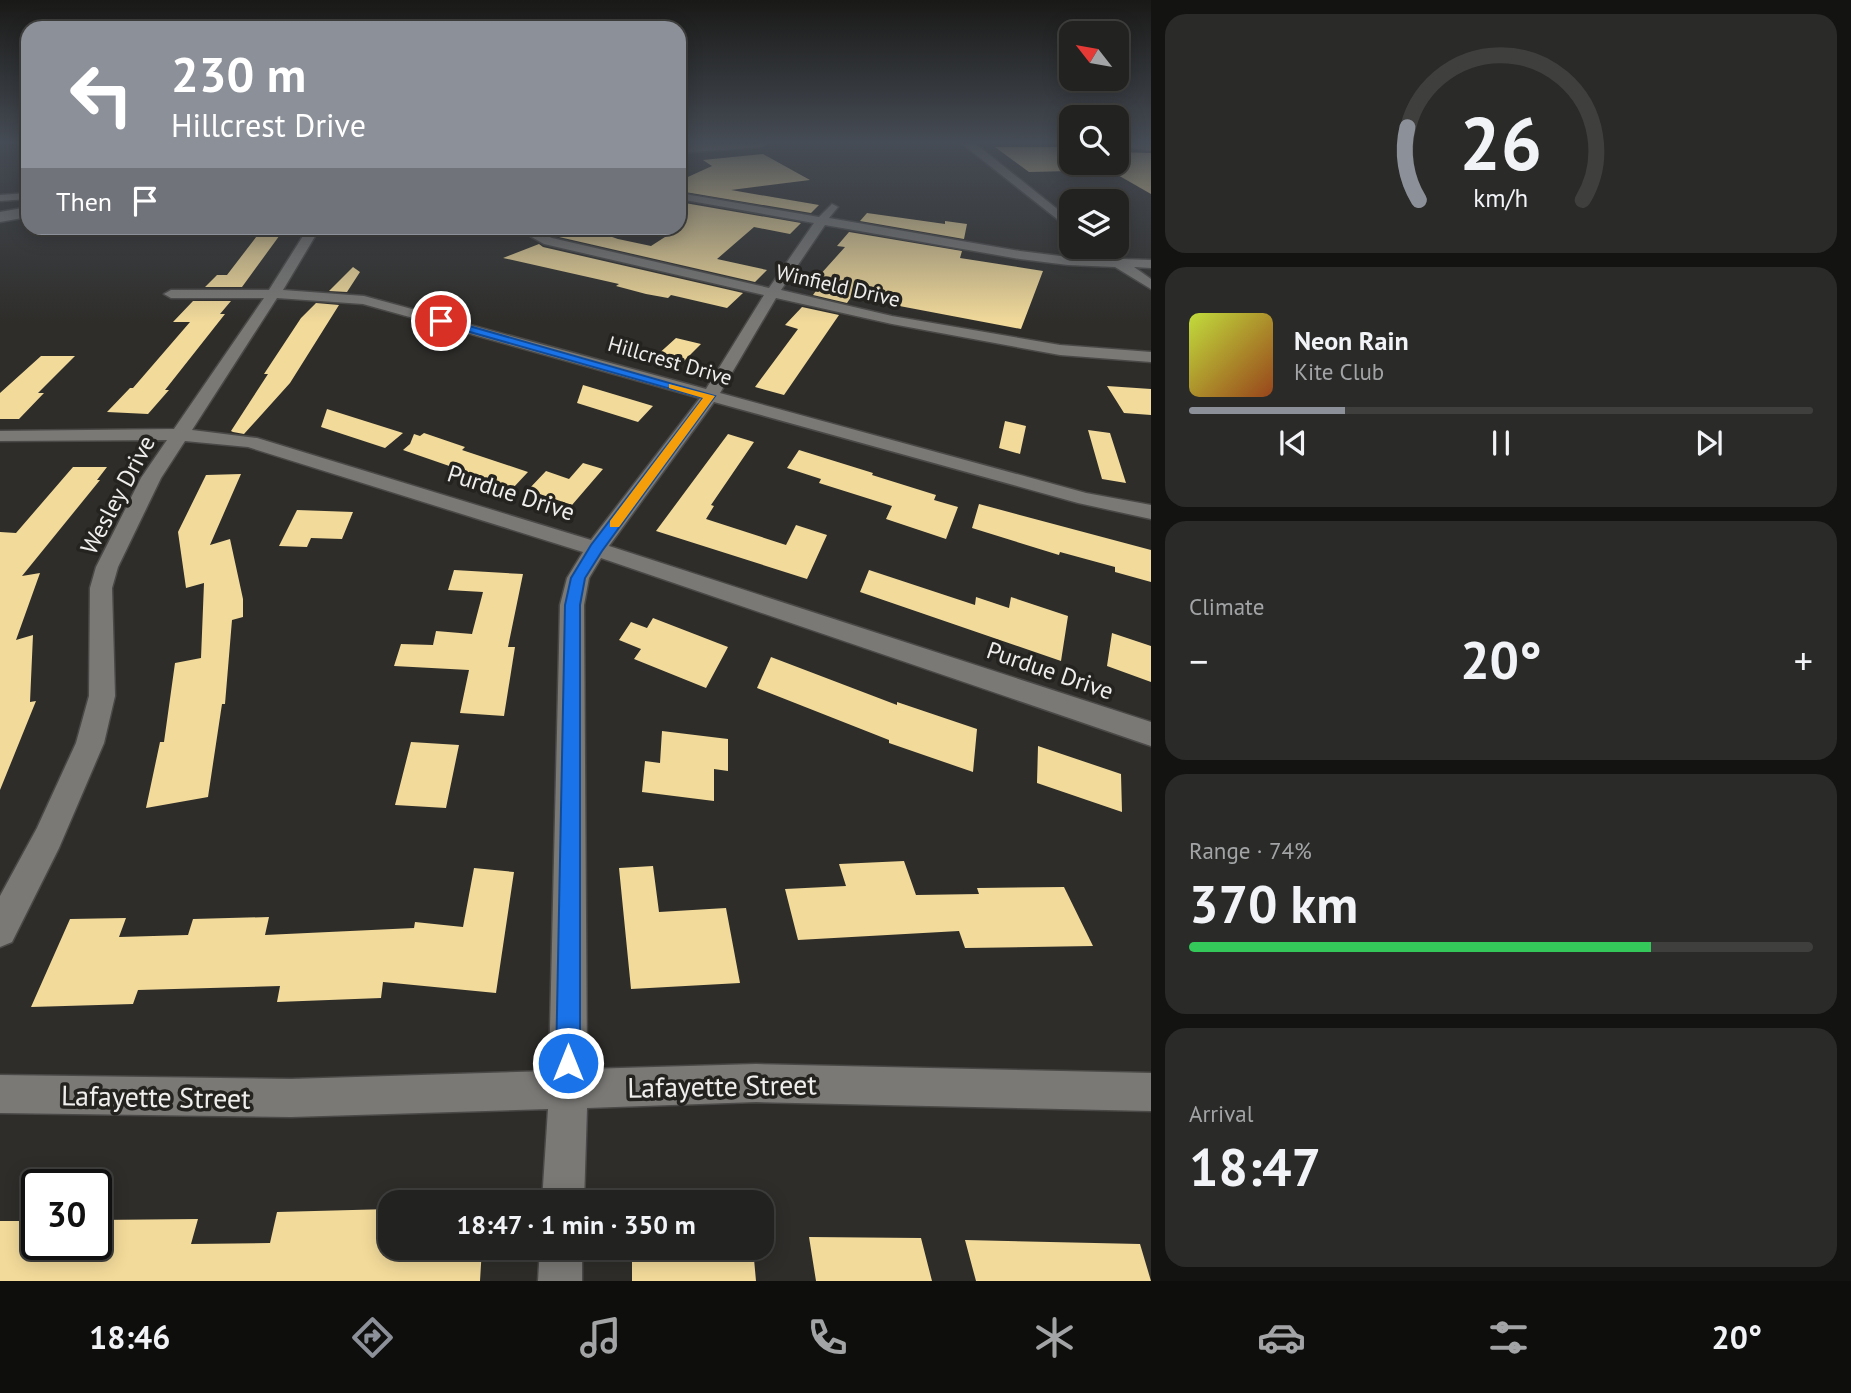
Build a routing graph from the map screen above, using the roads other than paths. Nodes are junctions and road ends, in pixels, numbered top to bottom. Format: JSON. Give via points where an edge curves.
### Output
{"nodes":[{"id":1,"x":734,"y":203,"type":"edge"},
{"id":2,"x":1044,"y":203,"type":"edge"},
{"id":3,"x":21,"y":213,"type":"edge"},
{"id":4,"x":826,"y":214,"type":"junction"},
{"id":5,"x":1059,"y":216,"type":"edge"},
{"id":6,"x":0,"y":217,"type":"edge"},
{"id":7,"x":310,"y":235,"type":"edge"},
{"id":8,"x":536,"y":235,"type":"edge"},
{"id":9,"x":1113,"y":259,"type":"edge"},
{"id":10,"x":1120,"y":264,"type":"junction"},
{"id":11,"x":1151,"y":264,"type":"edge"},
{"id":12,"x":1151,"y":285,"type":"edge"},
{"id":13,"x":773,"y":292,"type":"junction"},
{"id":14,"x":171,"y":294,"type":"dead end"},
{"id":15,"x":274,"y":294,"type":"junction"},
{"id":16,"x":1151,"y":357,"type":"edge"},
{"id":17,"x":710,"y":396,"type":"junction"},
{"id":18,"x":180,"y":435,"type":"junction"},
{"id":19,"x":0,"y":436,"type":"edge"},
{"id":20,"x":1151,"y":512,"type":"edge"},
{"id":21,"x":596,"y":548,"type":"junction"},
{"id":22,"x":1151,"y":734,"type":"edge"},
{"id":23,"x":0,"y":930,"type":"edge"},
{"id":24,"x":568,"y":1090,"type":"junction"},
{"id":25,"x":1151,"y":1092,"type":"edge"},
{"id":26,"x":0,"y":1094,"type":"edge"},
{"id":27,"x":564,"y":1190,"type":"edge"},
{"id":28,"x":561,"y":1260,"type":"edge"},
{"id":29,"x":560,"y":1281,"type":"edge"}],
"edges":[{"from":1,"to":4,"type":"street"},
{"from":2,"to":5,"type":"street"},
{"from":3,"to":6,"type":"main road"},
{"from":4,"to":10,"type":"street","via":[[1020,255]]},
{"from":4,"to":13,"type":"street"},
{"from":7,"to":15,"type":"street","name":"Wesley Drive"},
{"from":8,"to":13,"type":"street","name":"Winfield Drive"},
{"from":9,"to":10,"type":"street"},
{"from":10,"to":11,"type":"street"},
{"from":10,"to":12,"type":"street"},
{"from":13,"to":16,"type":"street","name":"Winfield Drive","via":[[1011,342]]},
{"from":13,"to":17,"type":"street"},
{"from":14,"to":15,"type":"street","name":"Hillcrest Drive"},
{"from":15,"to":17,"type":"street","name":"Hillcrest Drive","via":[[364,300]]},
{"from":15,"to":18,"type":"street","name":"Wesley Drive"},
{"from":17,"to":20,"type":"street","name":"Hillcrest Drive","via":[[1085,499]]},
{"from":17,"to":21,"type":"street"},
{"from":18,"to":19,"type":"street","name":"Purdue Drive"},
{"from":18,"to":21,"type":"street","name":"Purdue Drive","via":[[250,442]]},
{"from":18,"to":23,"type":"street","name":"Wesley Drive","via":[[151,478],[107,567],[101,589],[102,696],[90,743]]},
{"from":21,"to":22,"type":"street","name":"Purdue Drive"},
{"from":21,"to":24,"type":"street","via":[[578,578],[572,605]]},
{"from":24,"to":25,"type":"street","name":"Lafayette Street","via":[[756,1083]]},
{"from":24,"to":26,"type":"street","name":"Lafayette Street","via":[[291,1098]]},
{"from":24,"to":27,"type":"street"},
{"from":28,"to":29,"type":"street"}]}
